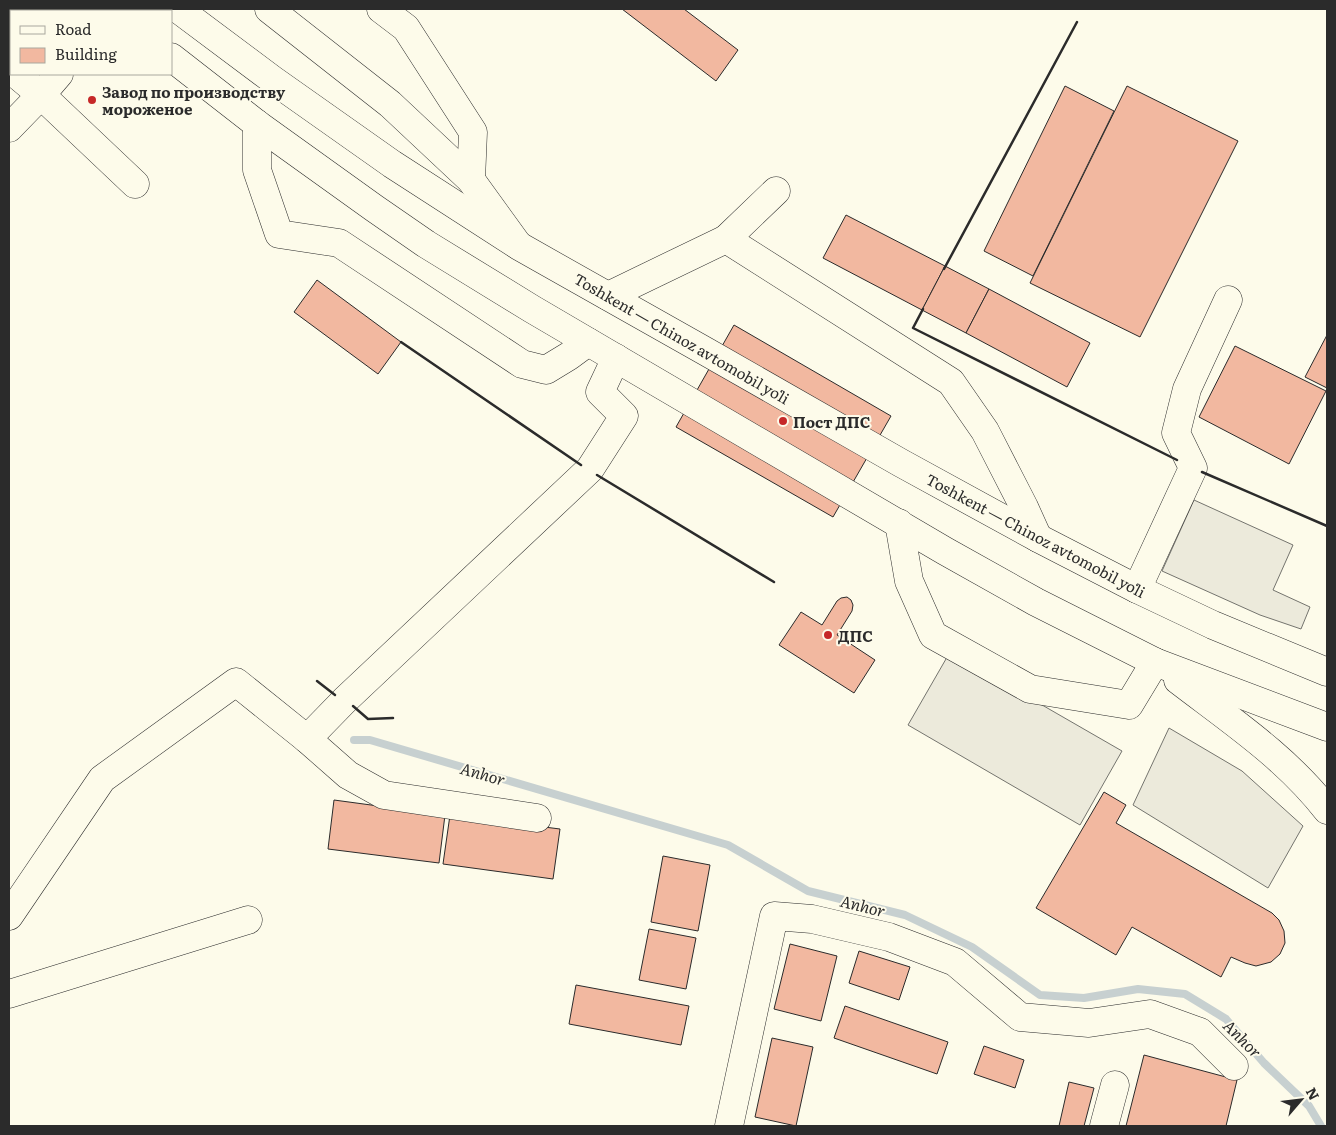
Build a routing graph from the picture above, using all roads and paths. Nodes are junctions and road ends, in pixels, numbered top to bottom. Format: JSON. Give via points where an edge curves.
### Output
{"nodes":[{"id":1,"x":178,"y":9,"type":"edge"},
{"id":2,"x":269,"y":9,"type":"edge"},
{"id":3,"x":381,"y":9,"type":"edge"},
{"id":4,"x":172,"y":58,"type":"edge"},
{"id":5,"x":17,"y":75,"type":"edge"},
{"id":6,"x":58,"y":75,"type":"edge"},
{"id":7,"x":41,"y":95,"type":"junction"},
{"id":8,"x":257,"y":124,"type":"junction"},
{"id":9,"x":9,"y":128,"type":"edge"},
{"id":10,"x":471,"y":180,"type":"junction"},
{"id":11,"x":135,"y":184,"type":"dead end"},
{"id":12,"x":776,"y":190,"type":"dead end"},
{"id":13,"x":726,"y":239,"type":"junction"},
{"id":14,"x":519,"y":246,"type":"junction"},
{"id":15,"x":608,"y":296,"type":"junction"},
{"id":16,"x":1228,"y":300,"type":"dead end"},
{"id":17,"x":588,"y":342,"type":"junction"},
{"id":18,"x":616,"y":358,"type":"junction"},
{"id":19,"x":899,"y":523,"type":"junction"},
{"id":20,"x":1038,"y":538,"type":"junction"},
{"id":21,"x":1137,"y":589,"type":"junction"},
{"id":22,"x":1154,"y":662,"type":"junction"},
{"id":23,"x":1326,"y":672,"type":"edge"},
{"id":24,"x":1327,"y":727,"type":"edge"},
{"id":25,"x":307,"y":739,"type":"junction"},
{"id":26,"x":1327,"y":810,"type":"edge"},
{"id":27,"x":537,"y":818,"type":"dead end"},
{"id":28,"x":9,"y":916,"type":"edge"},
{"id":29,"x":248,"y":920,"type":"dead end"},
{"id":30,"x":9,"y":994,"type":"edge"},
{"id":31,"x":1234,"y":1066,"type":"dead end"},
{"id":32,"x":1115,"y":1085,"type":"dead end"},
{"id":33,"x":729,"y":1126,"type":"edge"},
{"id":34,"x":1104,"y":1126,"type":"edge"}],
"edges":[{"from":1,"to":14,"type":"main road","name":"Toshkent — Chinoz avtomobil yoʻli","via":[[392,164]]},
{"from":2,"to":10,"type":"main road","via":[[390,104]]},
{"from":3,"to":10,"type":"main road","via":[[406,28],[473,132]]},
{"from":4,"to":8,"type":"main road"},
{"from":5,"to":7,"type":"main road"},
{"from":6,"to":7,"type":"main road"},
{"from":7,"to":9,"type":"main road"},
{"from":7,"to":11,"type":"main road"},
{"from":8,"to":17,"type":"main road","via":[[426,244]]},
{"from":8,"to":17,"type":"main road","via":[[257,170],[279,234],[339,243],[522,364],[546,370]]},
{"from":10,"to":14,"type":"main road"},
{"from":12,"to":13,"type":"main road"},
{"from":13,"to":15,"type":"main road"},
{"from":13,"to":20,"type":"main road","via":[[951,382],[985,431]]},
{"from":14,"to":15,"type":"main road","name":"Toshkent — Chinoz avtomobil yoʻli"},
{"from":15,"to":20,"type":"main road","name":"Toshkent — Chinoz avtomobil yoʻli"},
{"from":16,"to":21,"type":"main road","via":[[1187,389],[1176,433],[1193,468]]},
{"from":17,"to":18,"type":"main road"},
{"from":18,"to":19,"type":"main road"},
{"from":18,"to":25,"type":"main road","via":[[600,392],[624,416],[590,469]]},
{"from":19,"to":22,"type":"main road","via":[[1036,602]]},
{"from":19,"to":22,"type":"main road","via":[[909,581],[933,635],[1022,685],[1129,705]]},
{"from":20,"to":21,"type":"main road","name":"Toshkent — Chinoz avtomobil yoʻli"},
{"from":21,"to":23,"type":"main road","name":"Toshkent — Chinoz avtomobil yoʻli"},
{"from":22,"to":24,"type":"main road"},
{"from":22,"to":26,"type":"main road","via":[[1268,748]]},
{"from":25,"to":27,"type":"main road","via":[[348,775],[384,795]]},
{"from":25,"to":28,"type":"main road","via":[[236,682],[102,779]]},
{"from":29,"to":30,"type":"main road"},
{"from":31,"to":33,"type":"main road","via":[[1200,1032],[1150,1014],[1089,1023],[1020,1017],[955,962],[889,937],[812,919],[774,916]]},
{"from":32,"to":34,"type":"main road"}]}
